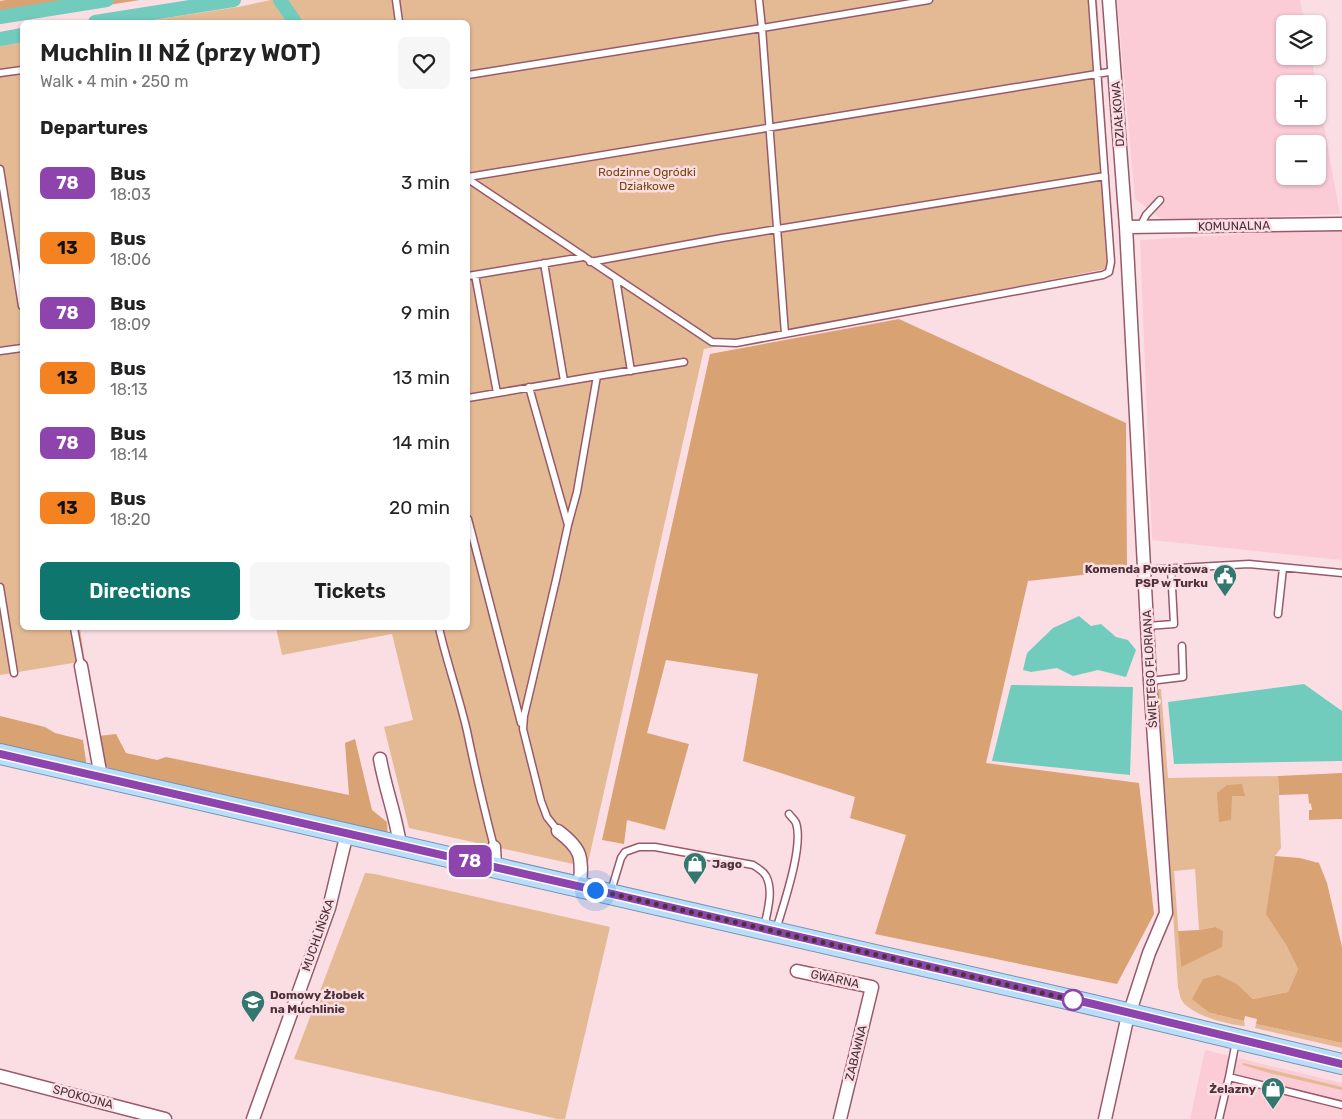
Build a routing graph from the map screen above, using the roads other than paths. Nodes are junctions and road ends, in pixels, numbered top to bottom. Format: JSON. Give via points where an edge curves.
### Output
{"nodes":[{"id":1,"x":396,"y":0,"type":"edge"},
{"id":2,"x":759,"y":0,"type":"edge"},
{"id":3,"x":929,"y":0,"type":"edge"},
{"id":4,"x":1092,"y":0,"type":"edge"},
{"id":5,"x":1109,"y":0,"type":"edge"},
{"id":6,"x":399,"y":20,"type":"edge"},
{"id":7,"x":762,"y":28,"type":"junction"},
{"id":8,"x":20,"y":70,"type":"edge"},
{"id":9,"x":1115,"y":71,"type":"junction"},
{"id":10,"x":0,"y":74,"type":"edge"},
{"id":11,"x":1098,"y":74,"type":"junction"},
{"id":12,"x":470,"y":75,"type":"edge"},
{"id":13,"x":769,"y":128,"type":"junction"},
{"id":14,"x":0,"y":169,"type":"edge"},
{"id":15,"x":1105,"y":176,"type":"junction"},
{"id":16,"x":470,"y":178,"type":"edge"},
{"id":17,"x":470,"y":179,"type":"edge"},
{"id":18,"x":1160,"y":200,"type":"dead end"},
{"id":19,"x":1342,"y":224,"type":"edge"},
{"id":20,"x":1126,"y":227,"type":"junction"},
{"id":21,"x":1140,"y":227,"type":"junction"},
{"id":22,"x":776,"y":230,"type":"junction"},
{"id":23,"x":583,"y":257,"type":"junction"},
{"id":24,"x":590,"y":262,"type":"junction"},
{"id":25,"x":544,"y":263,"type":"junction"},
{"id":26,"x":475,"y":275,"type":"junction"},
{"id":27,"x":470,"y":276,"type":"edge"},
{"id":28,"x":616,"y":279,"type":"junction"},
{"id":29,"x":20,"y":294,"type":"edge"},
{"id":30,"x":785,"y":334,"type":"junction"},
{"id":31,"x":20,"y":348,"type":"edge"},
{"id":32,"x":0,"y":351,"type":"edge"},
{"id":33,"x":684,"y":362,"type":"dead end"},
{"id":34,"x":631,"y":371,"type":"junction"},
{"id":35,"x":597,"y":376,"type":"junction"},
{"id":36,"x":564,"y":381,"type":"junction"},
{"id":37,"x":529,"y":387,"type":"junction"},
{"id":38,"x":497,"y":393,"type":"junction"},
{"id":39,"x":470,"y":398,"type":"edge"},
{"id":40,"x":568,"y":525,"type":"junction"},
{"id":41,"x":470,"y":527,"type":"edge"},
{"id":42,"x":1171,"y":568,"type":"junction"},
{"id":43,"x":1283,"y":568,"type":"junction"},
{"id":44,"x":1144,"y":570,"type":"junction"},
{"id":45,"x":1342,"y":573,"type":"edge"},
{"id":46,"x":0,"y":587,"type":"edge"},
{"id":47,"x":1278,"y":614,"type":"dead end"},
{"id":48,"x":1147,"y":626,"type":"junction"},
{"id":49,"x":74,"y":630,"type":"edge"},
{"id":50,"x":439,"y":630,"type":"edge"},
{"id":51,"x":1182,"y":646,"type":"dead end"},
{"id":52,"x":81,"y":666,"type":"joint"},
{"id":53,"x":14,"y":673,"type":"dead end"},
{"id":54,"x":1150,"y":681,"type":"junction"},
{"id":55,"x":523,"y":729,"type":"junction"},
{"id":56,"x":0,"y":754,"type":"edge"},
{"id":57,"x":380,"y":758,"type":"dead end"},
{"id":58,"x":101,"y":777,"type":"junction"},
{"id":59,"x":789,"y":814,"type":"dead end"},
{"id":60,"x":558,"y":830,"type":"joint"},
{"id":61,"x":348,"y":833,"type":"junction"},
{"id":62,"x":400,"y":845,"type":"junction"},
{"id":63,"x":494,"y":847,"type":"joint"},
{"id":64,"x":495,"y":867,"type":"junction"},
{"id":65,"x":580,"y":887,"type":"junction"},
{"id":66,"x":610,"y":894,"type":"junction"},
{"id":67,"x":770,"y":930,"type":"junction"},
{"id":68,"x":797,"y":971,"type":"dead end"},
{"id":69,"x":872,"y":987,"type":"joint"},
{"id":70,"x":1130,"y":1014,"type":"junction"},
{"id":71,"x":1236,"y":1039,"type":"junction"},
{"id":72,"x":1342,"y":1064,"type":"edge"},
{"id":73,"x":0,"y":1076,"type":"edge"},
{"id":74,"x":1228,"y":1077,"type":"junction"},
{"id":75,"x":1342,"y":1105,"type":"edge"},
{"id":76,"x":166,"y":1119,"type":"edge"},
{"id":77,"x":253,"y":1119,"type":"edge"},
{"id":78,"x":840,"y":1119,"type":"edge"},
{"id":79,"x":1104,"y":1119,"type":"edge"},
{"id":80,"x":1219,"y":1119,"type":"edge"}],
"edges":[{"from":1,"to":6,"type":"lane"},
{"from":2,"to":7,"type":"lane"},
{"from":3,"to":7,"type":"lane"},
{"from":4,"to":11,"type":"lane"},
{"from":5,"to":9,"type":"street","name":"DZIAŁKOWA"},
{"from":7,"to":12,"type":"lane"},
{"from":7,"to":13,"type":"lane"},
{"from":8,"to":10,"type":"lane"},
{"from":9,"to":11,"type":"lane"},
{"from":9,"to":20,"type":"street","name":"DZIAŁKOWA"},
{"from":11,"to":13,"type":"lane"},
{"from":11,"to":15,"type":"lane"},
{"from":13,"to":16,"type":"lane"},
{"from":13,"to":22,"type":"lane"},
{"from":14,"to":29,"type":"lane"},
{"from":15,"to":22,"type":"lane"},
{"from":15,"to":30,"type":"lane","via":[[1109,272]]},
{"from":17,"to":23,"type":"lane"},
{"from":18,"to":21,"type":"lane"},
{"from":19,"to":21,"type":"street","name":"KOMUNALNA"},
{"from":20,"to":21,"type":"street","name":"KOMUNALNA"},
{"from":20,"to":44,"type":"street","name":"ŚWIĘTEGO FLORIANA"},
{"from":22,"to":24,"type":"lane"},
{"from":22,"to":30,"type":"lane"},
{"from":23,"to":24,"type":"lane"},
{"from":23,"to":25,"type":"lane"},
{"from":24,"to":28,"type":"lane"},
{"from":25,"to":26,"type":"lane"},
{"from":25,"to":36,"type":"lane"},
{"from":26,"to":27,"type":"lane"},
{"from":26,"to":38,"type":"lane"},
{"from":28,"to":30,"type":"lane","via":[[712,342],[736,343]]},
{"from":28,"to":34,"type":"lane"},
{"from":31,"to":32,"type":"lane"},
{"from":33,"to":34,"type":"lane"},
{"from":34,"to":35,"type":"lane"},
{"from":35,"to":36,"type":"lane"},
{"from":35,"to":40,"type":"lane","via":[[577,492]]},
{"from":36,"to":37,"type":"lane"},
{"from":37,"to":38,"type":"lane"},
{"from":37,"to":40,"type":"lane"},
{"from":38,"to":39,"type":"lane"},
{"from":40,"to":55,"type":"lane"},
{"from":41,"to":55,"type":"lane"},
{"from":42,"to":43,"type":"lane","via":[[1249,564]]},
{"from":42,"to":44,"type":"lane"},
{"from":42,"to":48,"type":"lane","via":[[1174,624]]},
{"from":43,"to":45,"type":"lane"},
{"from":43,"to":47,"type":"lane"},
{"from":44,"to":48,"type":"street","name":"ŚWIĘTEGO FLORIANA"},
{"from":46,"to":53,"type":"lane"},
{"from":48,"to":54,"type":"street","name":"ŚWIĘTEGO FLORIANA"},
{"from":49,"to":52,"type":"lane"},
{"from":50,"to":63,"type":"lane"},
{"from":51,"to":54,"type":"lane","via":[[1183,677]]},
{"from":52,"to":58,"type":"street"},
{"from":54,"to":70,"type":"street","name":"ŚWIĘTEGO FLORIANA","via":[[1166,913],[1149,953]]},
{"from":55,"to":60,"type":"lane","via":[[541,801],[547,817]]},
{"from":56,"to":58,"type":"main road"},
{"from":57,"to":62,"type":"street"},
{"from":58,"to":61,"type":"main road"},
{"from":59,"to":67,"type":"lane","via":[[796,822],[796,859]]},
{"from":60,"to":65,"type":"street","via":[[580,854]]},
{"from":61,"to":62,"type":"main road"},
{"from":61,"to":77,"type":"street","name":"MUCHLIŃSKA","via":[[329,908]]},
{"from":62,"to":64,"type":"main road"},
{"from":63,"to":64,"type":"street"},
{"from":64,"to":65,"type":"main road"},
{"from":65,"to":66,"type":"main road"},
{"from":66,"to":67,"type":"main road"},
{"from":66,"to":67,"type":"lane","via":[[621,858],[625,852],[639,847],[656,847],[753,866],[767,876]]},
{"from":67,"to":70,"type":"main road"},
{"from":68,"to":69,"type":"street","name":"GWARNA"},
{"from":69,"to":78,"type":"street","name":"ZABAWNA"},
{"from":70,"to":71,"type":"main road"},
{"from":70,"to":79,"type":"street","name":"ŚWIĘTEGO FLORIANA"},
{"from":71,"to":72,"type":"main road"},
{"from":71,"to":74,"type":"lane"},
{"from":73,"to":76,"type":"street","name":"SPOKOJNA"},
{"from":74,"to":75,"type":"lane"},
{"from":74,"to":80,"type":"lane"}]}
